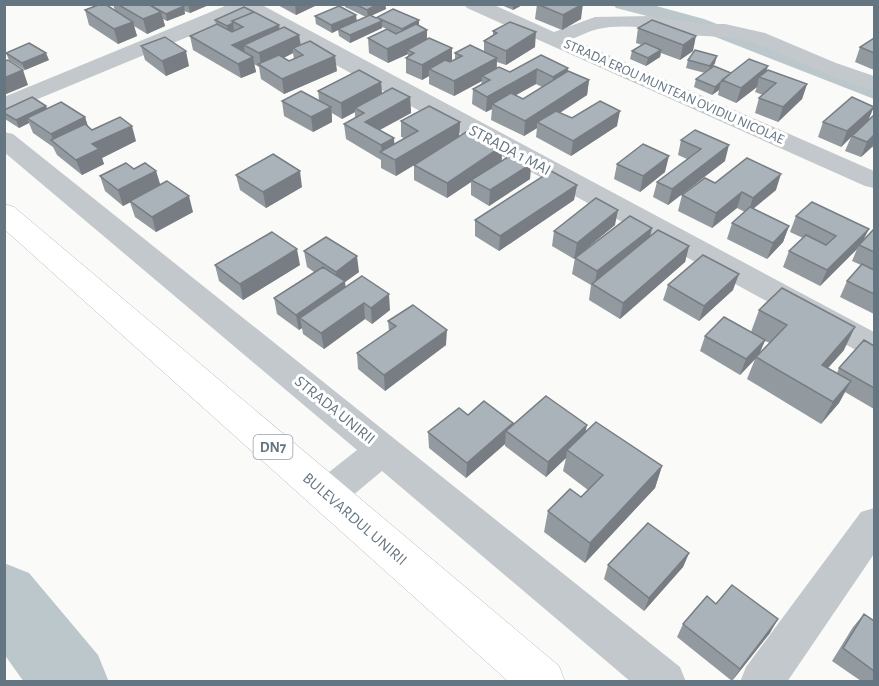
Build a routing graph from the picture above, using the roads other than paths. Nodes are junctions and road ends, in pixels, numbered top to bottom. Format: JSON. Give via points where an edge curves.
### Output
{"nodes":[{"id":1,"x":474,"y":4,"type":"edge"},
{"id":2,"x":245,"y":5,"type":"edge"},
{"id":3,"x":554,"y":39,"type":"junction"},
{"id":4,"x":874,"y":83,"type":"edge"},
{"id":5,"x":4,"y":106,"type":"edge"},
{"id":6,"x":4,"y":139,"type":"edge"},
{"id":7,"x":874,"y":180,"type":"edge"},
{"id":8,"x":4,"y":213,"type":"edge"},
{"id":9,"x":874,"y":346,"type":"edge"},
{"id":10,"x":382,"y":450,"type":"junction"},
{"id":11,"x":327,"y":495,"type":"junction"},
{"id":12,"x":874,"y":524,"type":"edge"},
{"id":13,"x":543,"y":681,"type":"edge"},
{"id":14,"x":665,"y":681,"type":"edge"},
{"id":15,"x":761,"y":681,"type":"edge"}],
"edges":[{"from":1,"to":3,"type":"street","name":"STRADA EROU MUNTEAN OVIDIU NICOLAE"},
{"from":2,"to":5,"type":"street"},
{"from":2,"to":9,"type":"street","name":"STRADA 1 MAI"},
{"from":3,"to":4,"type":"street","via":[[595,23],[651,22],[725,30],[758,37],[828,68]]},
{"from":3,"to":7,"type":"street","name":"STRADA EROU MUNTEAN OVIDIU NICOLAE"},
{"from":6,"to":10,"type":"street","name":"STRADA UNIRII"},
{"from":8,"to":11,"type":"main road","name":"BULEVARDUL UNIRII","number":"DN7"},
{"from":10,"to":11,"type":"street"},
{"from":10,"to":14,"type":"street","name":"STRADA UNIRII"},
{"from":11,"to":13,"type":"main road","name":"BULEVARDUL UNIRII","number":"DN7"},
{"from":12,"to":15,"type":"street"}]}
